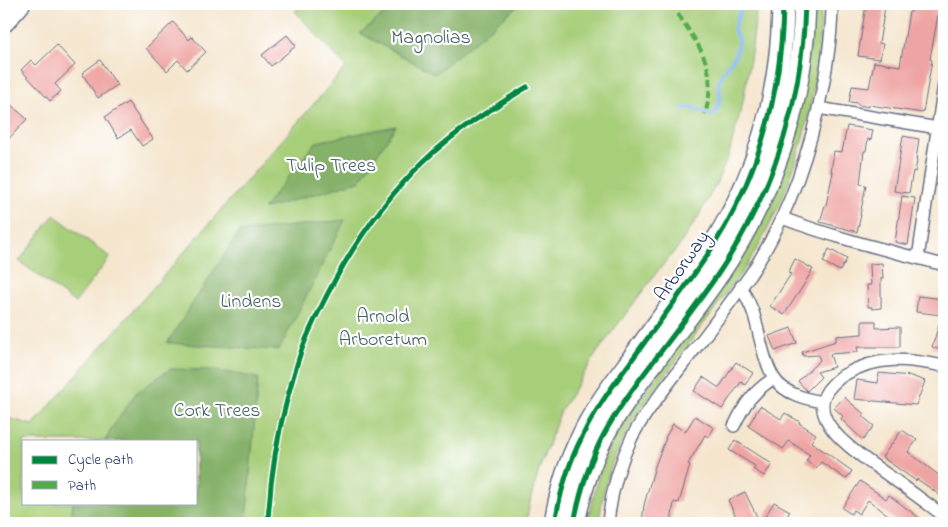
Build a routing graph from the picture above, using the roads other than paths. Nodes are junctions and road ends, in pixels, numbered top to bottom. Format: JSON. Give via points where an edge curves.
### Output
{"nodes":[{"id":1,"x":19,"y":4,"type":"edge"},
{"id":2,"x":783,"y":4,"type":"edge"},
{"id":3,"x":805,"y":4,"type":"edge"},
{"id":4,"x":832,"y":4,"type":"edge"},
{"id":5,"x":4,"y":21,"type":"edge"},
{"id":6,"x":944,"y":84,"type":"edge"},
{"id":7,"x":818,"y":108,"type":"junction"},
{"id":8,"x":941,"y":128,"type":"edge"},
{"id":9,"x":782,"y":218,"type":"junction"},
{"id":10,"x":918,"y":258,"type":"junction"},
{"id":11,"x":944,"y":265,"type":"edge"},
{"id":12,"x":741,"y":286,"type":"junction"},
{"id":13,"x":944,"y":366,"type":"edge"},
{"id":14,"x":774,"y":378,"type":"junction"},
{"id":15,"x":822,"y":402,"type":"junction"},
{"id":16,"x":734,"y":426,"type":"dead end"},
{"id":17,"x":944,"y":516,"type":"edge"},
{"id":18,"x":555,"y":523,"type":"edge"},
{"id":19,"x":574,"y":523,"type":"edge"},
{"id":20,"x":608,"y":523,"type":"edge"}],
"edges":[{"from":1,"to":5,"type":"highway"},
{"from":2,"to":18,"type":"highway","name":"Arborway","via":[[773,102],[763,141],[746,185],[728,223],[705,259],[591,419],[569,467]]},
{"from":3,"to":19,"type":"highway","name":"Arborway","via":[[796,93],[764,193],[721,269],[608,428],[586,475]]},
{"from":4,"to":7,"type":"street","via":[[830,42]]},
{"from":6,"to":8,"type":"street"},
{"from":7,"to":8,"type":"street"},
{"from":7,"to":9,"type":"street","via":[[806,154]]},
{"from":8,"to":10,"type":"street"},
{"from":9,"to":10,"type":"street"},
{"from":9,"to":12,"type":"street"},
{"from":10,"to":11,"type":"street"},
{"from":12,"to":14,"type":"street","via":[[754,313]]},
{"from":12,"to":20,"type":"street","via":[[632,436],[614,486]]},
{"from":13,"to":15,"type":"street","via":[[909,360],[863,365],[841,377],[827,391]]},
{"from":14,"to":15,"type":"street","via":[[791,392]]},
{"from":14,"to":16,"type":"street","via":[[744,406]]},
{"from":15,"to":17,"type":"street","via":[[831,428],[845,442]]}]}
